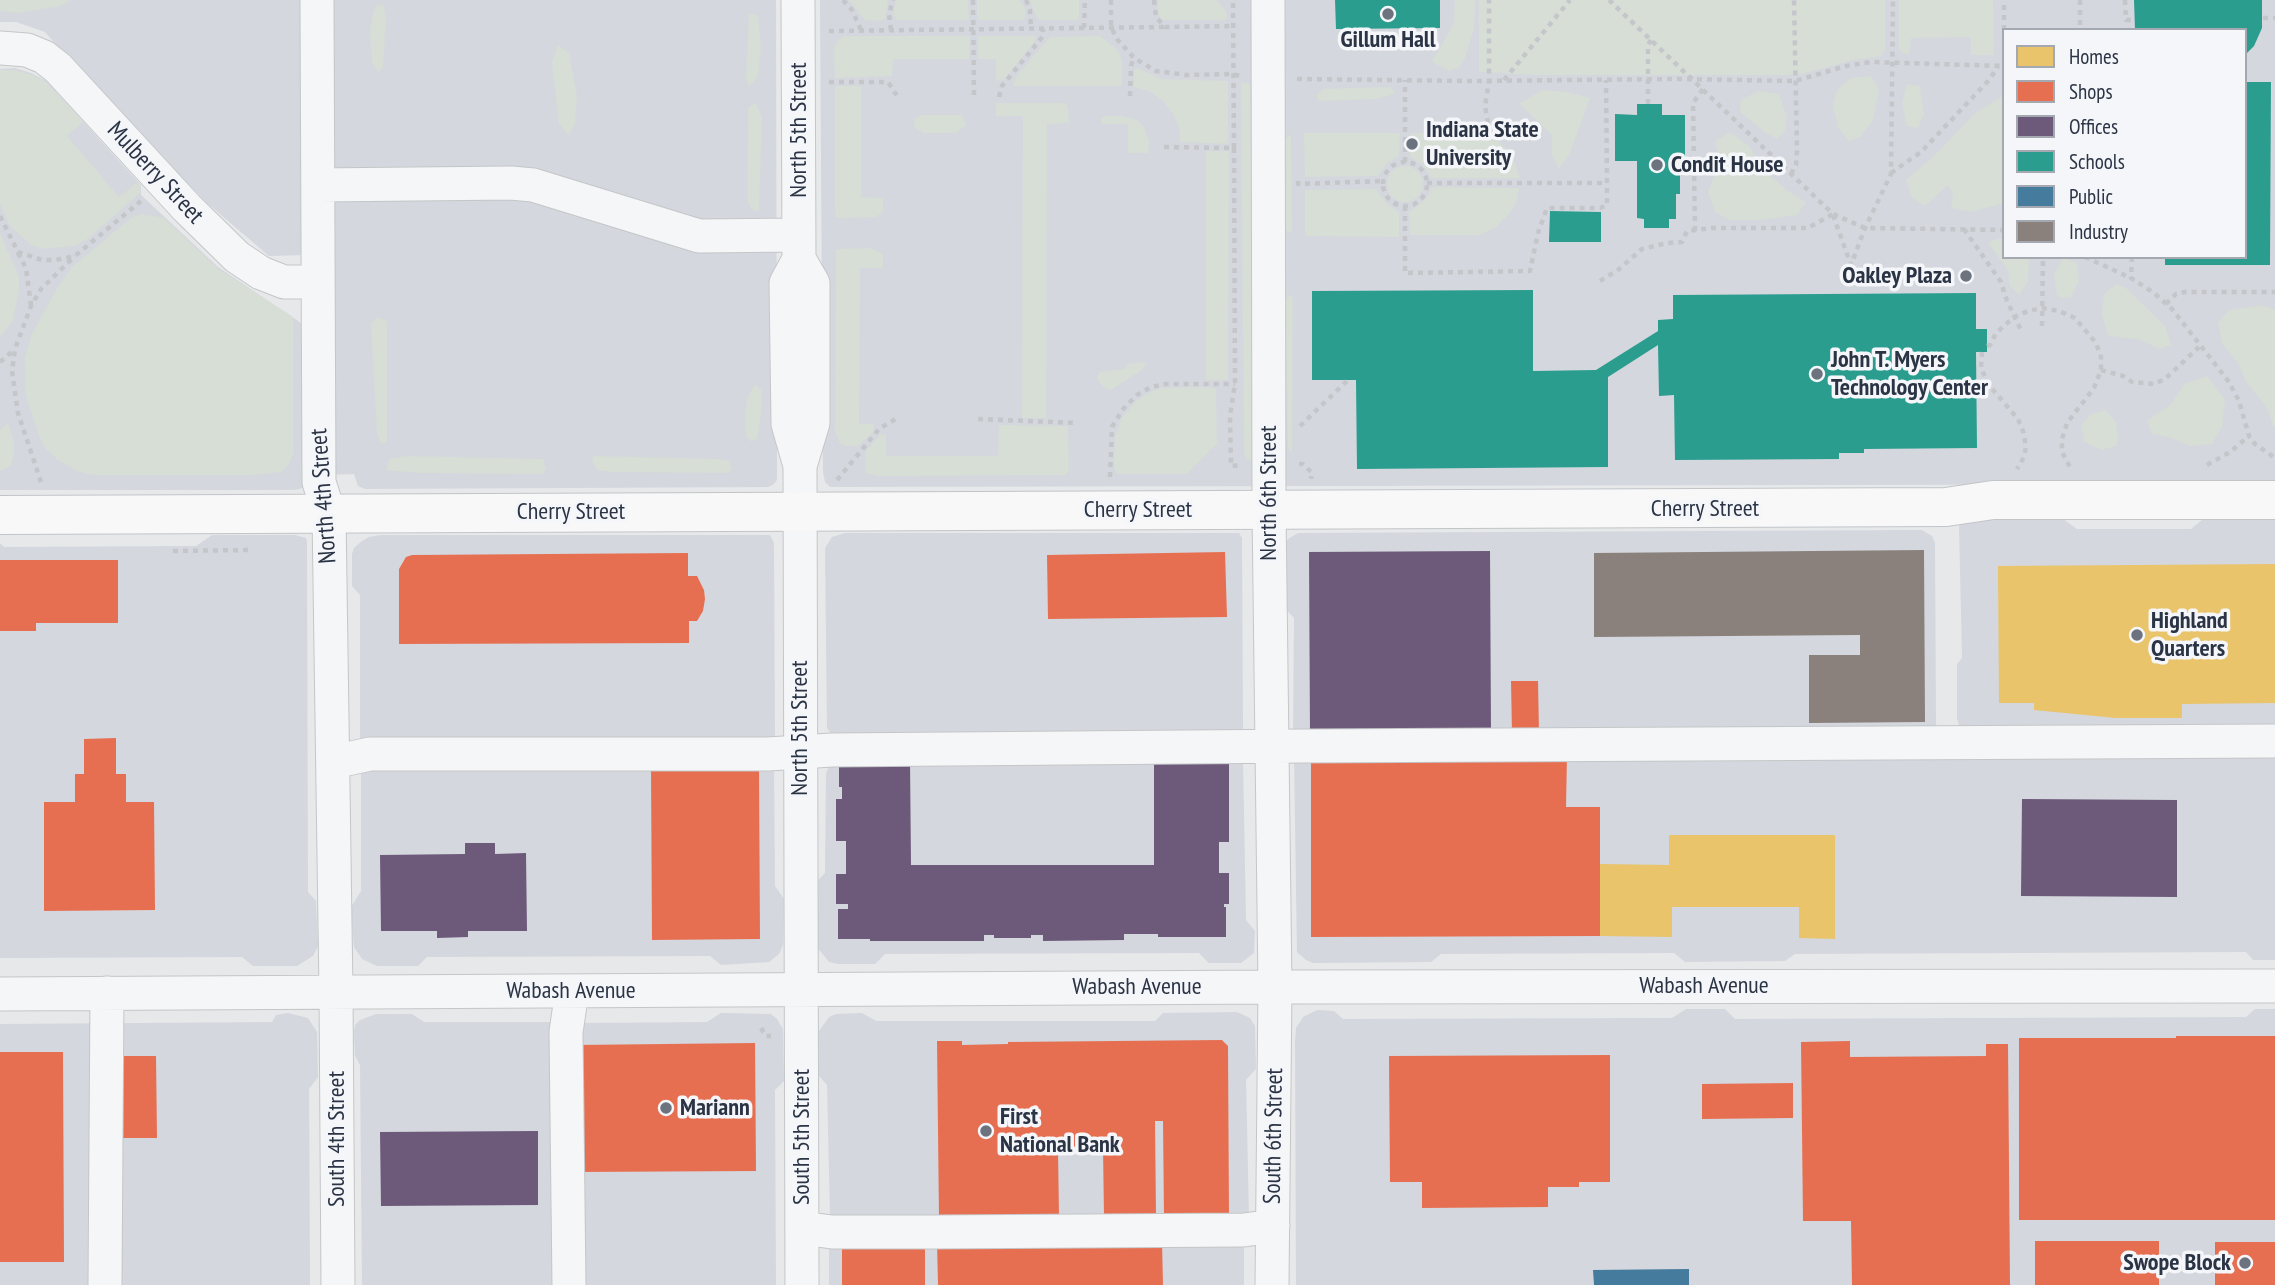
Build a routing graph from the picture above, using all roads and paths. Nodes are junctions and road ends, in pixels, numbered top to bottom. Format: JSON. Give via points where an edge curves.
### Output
{"nodes":[{"id":1,"x":317,"y":0,"type":"edge"},
{"id":2,"x":798,"y":0,"type":"edge"},
{"id":3,"x":843,"y":0,"type":"edge"},
{"id":4,"x":892,"y":0,"type":"edge"},
{"id":5,"x":973,"y":0,"type":"edge"},
{"id":6,"x":1026,"y":0,"type":"edge"},
{"id":7,"x":1084,"y":0,"type":"edge"},
{"id":8,"x":1111,"y":0,"type":"edge"},
{"id":9,"x":1154,"y":0,"type":"edge"},
{"id":10,"x":1268,"y":0,"type":"edge"},
{"id":11,"x":1489,"y":0,"type":"edge"},
{"id":12,"x":1570,"y":0,"type":"edge"},
{"id":13,"x":1609,"y":0,"type":"edge"},
{"id":14,"x":1794,"y":0,"type":"edge"},
{"id":15,"x":1894,"y":0,"type":"edge"},
{"id":16,"x":2004,"y":0,"type":"edge"},
{"id":17,"x":2080,"y":0,"type":"edge"},
{"id":18,"x":2125,"y":0,"type":"edge"},
{"id":19,"x":1231,"y":1,"type":"edge"},
{"id":20,"x":2263,"y":18,"type":"dead end"},
{"id":21,"x":2275,"y":18,"type":"edge"},
{"id":22,"x":2135,"y":20,"type":"dead end"},
{"id":23,"x":1233,"y":26,"type":"junction"},
{"id":24,"x":1111,"y":27,"type":"junction"},
{"id":25,"x":1165,"y":27,"type":"junction"},
{"id":26,"x":1031,"y":28,"type":"junction"},
{"id":27,"x":1043,"y":28,"type":"junction"},
{"id":28,"x":1084,"y":28,"type":"junction"},
{"id":29,"x":2004,"y":28,"type":"edge"},
{"id":30,"x":2080,"y":28,"type":"edge"},
{"id":31,"x":973,"y":29,"type":"junction"},
{"id":32,"x":861,"y":30,"type":"junction"},
{"id":33,"x":891,"y":30,"type":"junction"},
{"id":34,"x":829,"y":31,"type":"dead end"},
{"id":35,"x":1651,"y":40,"type":"junction"},
{"id":36,"x":0,"y":48,"type":"edge"},
{"id":37,"x":1134,"y":58,"type":"junction"},
{"id":38,"x":1893,"y":65,"type":"junction"},
{"id":39,"x":2001,"y":66,"type":"edge"},
{"id":40,"x":1233,"y":74,"type":"junction"},
{"id":41,"x":1606,"y":79,"type":"junction"},
{"id":42,"x":1648,"y":79,"type":"junction"},
{"id":43,"x":1405,"y":80,"type":"junction"},
{"id":44,"x":1504,"y":80,"type":"junction"},
{"id":45,"x":1695,"y":80,"type":"junction"},
{"id":46,"x":1489,"y":81,"type":"junction"},
{"id":47,"x":1796,"y":81,"type":"junction"},
{"id":48,"x":829,"y":82,"type":"dead end"},
{"id":49,"x":1287,"y":84,"type":"junction"},
{"id":50,"x":1703,"y":89,"type":"junction"},
{"id":51,"x":1130,"y":96,"type":"dead end"},
{"id":52,"x":898,"y":97,"type":"dead end"},
{"id":53,"x":974,"y":97,"type":"dead end"},
{"id":54,"x":999,"y":97,"type":"dead end"},
{"id":55,"x":1648,"y":104,"type":"dead end"},
{"id":56,"x":1488,"y":122,"type":"dead end"},
{"id":57,"x":1164,"y":147,"type":"dead end"},
{"id":58,"x":1405,"y":162,"type":"junction"},
{"id":59,"x":1298,"y":171,"type":"dead end"},
{"id":60,"x":1791,"y":174,"type":"junction"},
{"id":61,"x":1891,"y":174,"type":"junction"},
{"id":62,"x":1382,"y":181,"type":"junction"},
{"id":63,"x":1427,"y":183,"type":"junction"},
{"id":64,"x":1606,"y":183,"type":"junction"},
{"id":65,"x":318,"y":184,"type":"junction"},
{"id":66,"x":166,"y":187,"type":"junction"},
{"id":67,"x":1405,"y":206,"type":"junction"},
{"id":68,"x":1833,"y":214,"type":"junction"},
{"id":69,"x":0,"y":216,"type":"edge"},
{"id":70,"x":1865,"y":228,"type":"junction"},
{"id":71,"x":1964,"y":228,"type":"junction"},
{"id":72,"x":2002,"y":230,"type":"edge"},
{"id":73,"x":1695,"y":231,"type":"junction"},
{"id":74,"x":799,"y":247,"type":"junction"},
{"id":75,"x":18,"y":252,"type":"junction"},
{"id":76,"x":75,"y":256,"type":"junction"},
{"id":77,"x":2043,"y":259,"type":"edge"},
{"id":78,"x":2089,"y":259,"type":"edge"},
{"id":79,"x":2132,"y":259,"type":"edge"},
{"id":80,"x":2131,"y":278,"type":"junction"},
{"id":81,"x":1600,"y":281,"type":"dead end"},
{"id":82,"x":318,"y":282,"type":"junction"},
{"id":83,"x":2275,"y":292,"type":"edge"},
{"id":84,"x":2166,"y":304,"type":"junction"},
{"id":85,"x":31,"y":306,"type":"junction"},
{"id":86,"x":2042,"y":309,"type":"junction"},
{"id":87,"x":2014,"y":317,"type":"junction"},
{"id":88,"x":2042,"y":326,"type":"dead end"},
{"id":89,"x":2022,"y":332,"type":"dead end"},
{"id":90,"x":1987,"y":346,"type":"dead end"},
{"id":91,"x":2200,"y":347,"type":"junction"},
{"id":92,"x":15,"y":349,"type":"junction"},
{"id":93,"x":1982,"y":352,"type":"dead end"},
{"id":94,"x":0,"y":362,"type":"edge"},
{"id":95,"x":2101,"y":370,"type":"junction"},
{"id":96,"x":1348,"y":380,"type":"dead end"},
{"id":97,"x":1235,"y":384,"type":"dead end"},
{"id":98,"x":897,"y":418,"type":"dead end"},
{"id":99,"x":978,"y":419,"type":"dead end"},
{"id":100,"x":1077,"y":423,"type":"dead end"},
{"id":101,"x":1300,"y":426,"type":"dead end"},
{"id":102,"x":2275,"y":458,"type":"edge"},
{"id":103,"x":2011,"y":472,"type":"dead end"},
{"id":104,"x":2076,"y":472,"type":"dead end"},
{"id":105,"x":838,"y":480,"type":"dead end"},
{"id":106,"x":1110,"y":480,"type":"dead end"},
{"id":107,"x":27,"y":483,"type":"dead end"},
{"id":108,"x":41,"y":483,"type":"junction"},
{"id":109,"x":54,"y":483,"type":"dead end"},
{"id":110,"x":2275,"y":500,"type":"edge"},
{"id":111,"x":1269,"y":510,"type":"junction"},
{"id":112,"x":800,"y":511,"type":"junction"},
{"id":113,"x":329,"y":514,"type":"junction"},
{"id":114,"x":0,"y":515,"type":"edge"},
{"id":115,"x":2275,"y":741,"type":"edge"},
{"id":116,"x":1272,"y":747,"type":"junction"},
{"id":117,"x":800,"y":752,"type":"junction"},
{"id":118,"x":333,"y":762,"type":"junction"},
{"id":119,"x":2275,"y":986,"type":"edge"},
{"id":120,"x":1275,"y":987,"type":"junction"},
{"id":121,"x":801,"y":990,"type":"junction"},
{"id":122,"x":572,"y":991,"type":"junction"},
{"id":123,"x":336,"y":992,"type":"junction"},
{"id":124,"x":107,"y":993,"type":"junction"},
{"id":125,"x":0,"y":994,"type":"edge"},
{"id":126,"x":1273,"y":1226,"type":"junction"},
{"id":127,"x":802,"y":1228,"type":"junction"},
{"id":128,"x":105,"y":1285,"type":"edge"},
{"id":129,"x":338,"y":1285,"type":"edge"},
{"id":130,"x":569,"y":1285,"type":"edge"},
{"id":131,"x":802,"y":1285,"type":"edge"},
{"id":132,"x":1272,"y":1285,"type":"edge"}],
"edges":[{"from":1,"to":65,"type":"street","name":"North 4th Street"},
{"from":2,"to":74,"type":"street","name":"North 5th Street"},
{"from":3,"to":32,"type":"path"},
{"from":4,"to":33,"type":"path"},
{"from":5,"to":31,"type":"path"},
{"from":6,"to":26,"type":"path"},
{"from":7,"to":28,"type":"path"},
{"from":8,"to":24,"type":"path"},
{"from":9,"to":25,"type":"path","via":[[1156,17]]},
{"from":10,"to":49,"type":"street","name":"North 6th Street"},
{"from":11,"to":46,"type":"path"},
{"from":12,"to":44,"type":"path"},
{"from":13,"to":35,"type":"path"},
{"from":14,"to":47,"type":"path"},
{"from":15,"to":38,"type":"path"},
{"from":16,"to":29,"type":"path"},
{"from":17,"to":30,"type":"path"},
{"from":18,"to":22,"type":"path","via":[[2126,20]]},
{"from":19,"to":23,"type":"path"},
{"from":20,"to":21,"type":"path"},
{"from":23,"to":25,"type":"path"},
{"from":23,"to":40,"type":"path"},
{"from":24,"to":25,"type":"path"},
{"from":24,"to":28,"type":"path"},
{"from":24,"to":37,"type":"path"},
{"from":26,"to":27,"type":"path"},
{"from":26,"to":31,"type":"path"},
{"from":27,"to":28,"type":"path"},
{"from":27,"to":54,"type":"path","via":[[1043,36],[1002,86]]},
{"from":31,"to":33,"type":"path"},
{"from":31,"to":53,"type":"path"},
{"from":32,"to":33,"type":"path"},
{"from":32,"to":34,"type":"path"},
{"from":35,"to":42,"type":"path"},
{"from":35,"to":45,"type":"path"},
{"from":36,"to":66,"type":"street","name":"Mulberry Street","via":[[27,50],[58,68]]},
{"from":37,"to":40,"type":"path","via":[[1156,71]]},
{"from":37,"to":51,"type":"path"},
{"from":38,"to":39,"type":"path"},
{"from":38,"to":47,"type":"path","via":[[1846,66]]},
{"from":38,"to":61,"type":"path"},
{"from":39,"to":61,"type":"path","via":[[1922,152]]},
{"from":40,"to":49,"type":"path"},
{"from":40,"to":57,"type":"path","via":[[1234,148]]},
{"from":41,"to":42,"type":"path"},
{"from":41,"to":44,"type":"path"},
{"from":41,"to":64,"type":"path"},
{"from":42,"to":45,"type":"path"},
{"from":42,"to":55,"type":"path"},
{"from":43,"to":46,"type":"path"},
{"from":43,"to":49,"type":"path"},
{"from":43,"to":58,"type":"path"},
{"from":44,"to":46,"type":"path"},
{"from":45,"to":47,"type":"path"},
{"from":45,"to":50,"type":"path"},
{"from":46,"to":56,"type":"path"},
{"from":47,"to":60,"type":"path","via":[[1796,165]]},
{"from":48,"to":52,"type":"path","via":[[888,82]]},
{"from":49,"to":111,"type":"street","name":"North 6th Street"},
{"from":50,"to":60,"type":"path"},
{"from":50,"to":73,"type":"path","via":[[1693,103]]},
{"from":58,"to":62,"type":"path","via":[[1387,170]]},
{"from":58,"to":63,"type":"path","via":[[1417,165]]},
{"from":59,"to":62,"type":"path","via":[[1298,184]]},
{"from":60,"to":68,"type":"path"},
{"from":61,"to":70,"type":"path"},
{"from":62,"to":67,"type":"path","via":[[1390,201]]},
{"from":63,"to":64,"type":"path"},
{"from":63,"to":67,"type":"path","via":[[1423,197]]},
{"from":64,"to":67,"type":"path","via":[[1607,205],[1600,208],[1546,208],[1530,271],[1405,273]]},
{"from":65,"to":74,"type":"street","via":[[511,183],[699,236]]},
{"from":65,"to":82,"type":"street","name":"North 4th Street"},
{"from":66,"to":76,"type":"path","via":[[137,203]]},
{"from":66,"to":82,"type":"street","name":"Mulberry Street","via":[[222,245],[261,273],[284,282]]},
{"from":68,"to":70,"type":"path"},
{"from":68,"to":70,"type":"path","via":[[1851,265]]},
{"from":68,"to":73,"type":"path","via":[[1808,228]]},
{"from":69,"to":75,"type":"path"},
{"from":70,"to":71,"type":"path"},
{"from":71,"to":72,"type":"path"},
{"from":71,"to":87,"type":"path","via":[[1994,270]]},
{"from":73,"to":81,"type":"path","via":[[1687,231],[1682,242],[1642,249]]},
{"from":74,"to":112,"type":"street","name":"North 5th Street","via":[[813,283],[813,423],[800,466]]},
{"from":75,"to":76,"type":"path","via":[[42,260]]},
{"from":75,"to":85,"type":"path","via":[[26,268]]},
{"from":76,"to":85,"type":"path","via":[[50,279]]},
{"from":77,"to":86,"type":"path"},
{"from":78,"to":80,"type":"path"},
{"from":79,"to":80,"type":"path"},
{"from":80,"to":84,"type":"path"},
{"from":82,"to":113,"type":"street","name":"North 4th Street","via":[[319,482]]},
{"from":83,"to":84,"type":"path","via":[[2185,292]]},
{"from":84,"to":91,"type":"path"},
{"from":85,"to":92,"type":"path"},
{"from":86,"to":87,"type":"path"},
{"from":86,"to":88,"type":"path"},
{"from":86,"to":95,"type":"path","via":[[2075,318],[2087,330],[2096,342]]},
{"from":87,"to":89,"type":"path"},
{"from":87,"to":90,"type":"path"},
{"from":91,"to":95,"type":"path","via":[[2154,384],[2132,382]]},
{"from":91,"to":102,"type":"path","via":[[2229,382],[2249,436]]},
{"from":92,"to":94,"type":"path"},
{"from":92,"to":108,"type":"path","via":[[12,371],[18,413]]},
{"from":93,"to":103,"type":"path","via":[[1988,384],[2023,431],[2024,457]]},
{"from":95,"to":104,"type":"path","via":[[2094,388],[2067,423],[2062,439],[2064,460]]},
{"from":96,"to":101,"type":"path"},
{"from":97,"to":106,"type":"path","via":[[1166,384],[1137,395],[1112,427]]},
{"from":98,"to":105,"type":"path","via":[[879,429]]},
{"from":99,"to":100,"type":"path"},
{"from":107,"to":108,"type":"path"},
{"from":108,"to":109,"type":"path"},
{"from":110,"to":111,"type":"main road","name":"Cherry Street","via":[[1993,500],[1946,508]]},
{"from":111,"to":112,"type":"main road","name":"Cherry Street"},
{"from":111,"to":116,"type":"street","name":"North 6th Street"},
{"from":112,"to":113,"type":"main road","name":"Cherry Street"},
{"from":112,"to":117,"type":"street","name":"North 5th Street"},
{"from":113,"to":114,"type":"main road","name":"Cherry Street"},
{"from":113,"to":118,"type":"street","name":"North 4th Street"},
{"from":115,"to":116,"type":"street"},
{"from":116,"to":117,"type":"street"},
{"from":116,"to":120,"type":"street","name":"North 6th Street"},
{"from":117,"to":118,"type":"street","via":[[370,754]]},
{"from":117,"to":121,"type":"street","name":"North 5th Street"},
{"from":118,"to":123,"type":"street","name":"North 4th Street"},
{"from":119,"to":120,"type":"street","name":"Wabash Avenue"},
{"from":120,"to":121,"type":"street","name":"Wabash Avenue"},
{"from":120,"to":126,"type":"street","name":"South 6th Street"},
{"from":121,"to":122,"type":"street","name":"Wabash Avenue"},
{"from":121,"to":127,"type":"street","name":"South 5th Street"},
{"from":122,"to":123,"type":"street","name":"Wabash Avenue"},
{"from":122,"to":130,"type":"street","via":[[566,1032]]},
{"from":123,"to":124,"type":"street","name":"Wabash Avenue"},
{"from":123,"to":129,"type":"street","name":"South 4th Street"},
{"from":124,"to":125,"type":"street","name":"Wabash Avenue"},
{"from":124,"to":128,"type":"street"},
{"from":126,"to":127,"type":"street","via":[[958,1232]]},
{"from":126,"to":132,"type":"street","name":"South 6th Street"},
{"from":127,"to":131,"type":"street","name":"South 5th Street"}]}
